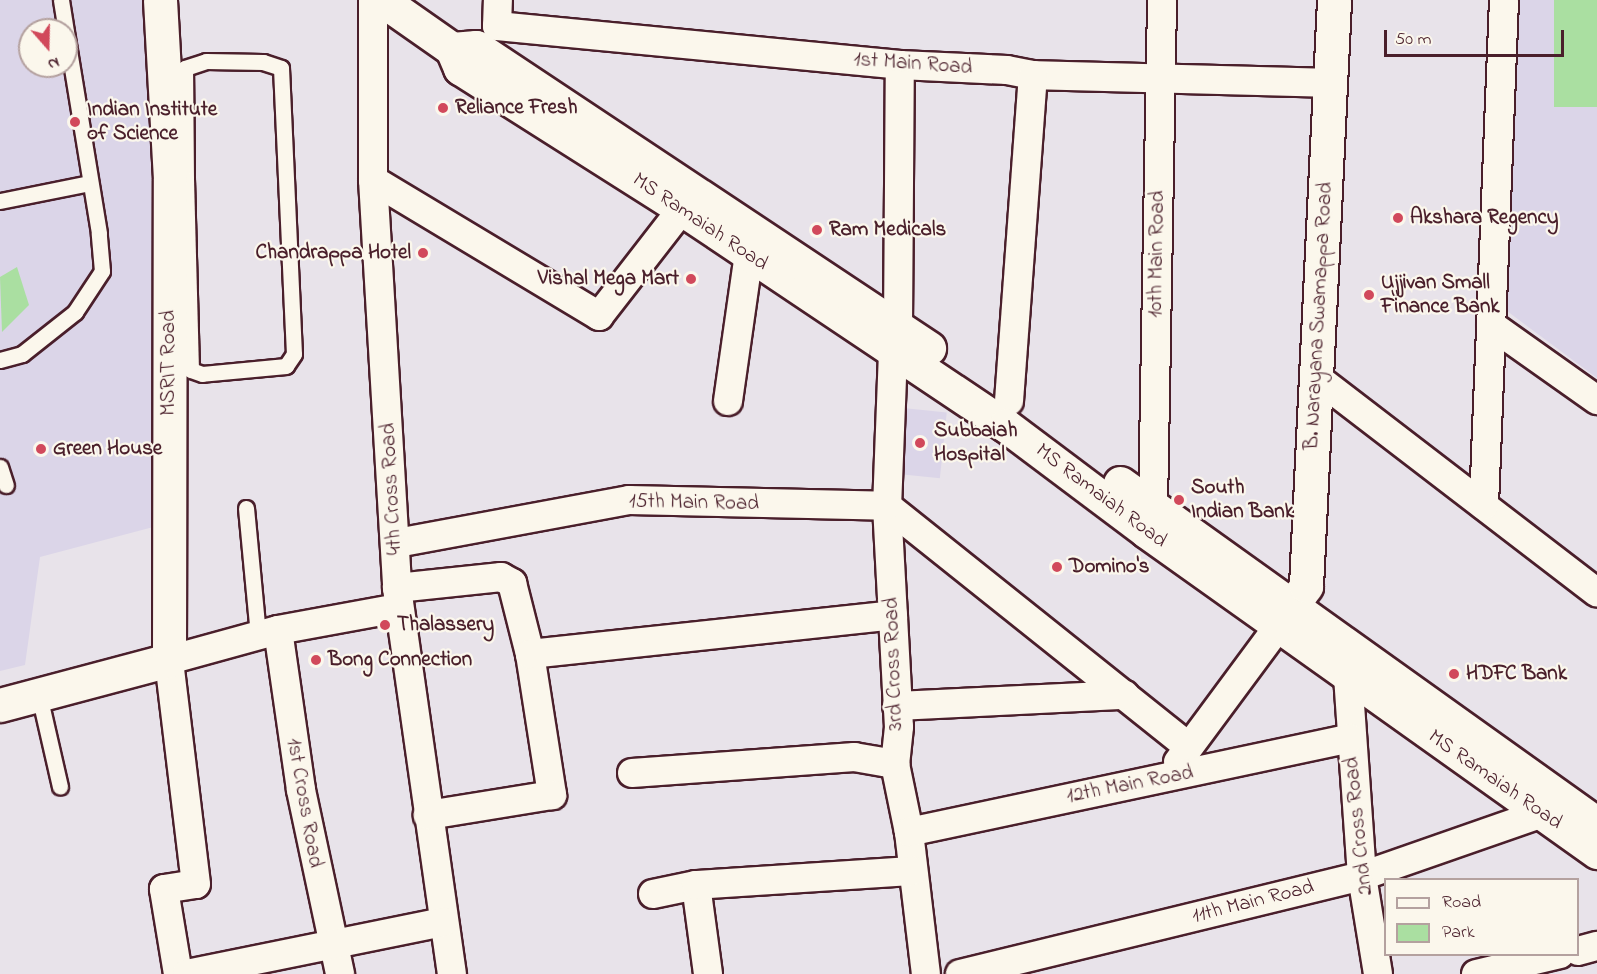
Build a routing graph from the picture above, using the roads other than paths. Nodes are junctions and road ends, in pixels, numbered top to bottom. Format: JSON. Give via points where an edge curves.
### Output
{"nodes":[{"id":1,"x":61,"y":0,"type":"edge"},
{"id":2,"x":160,"y":0,"type":"edge"},
{"id":3,"x":373,"y":0,"type":"edge"},
{"id":4,"x":382,"y":0,"type":"edge"},
{"id":5,"x":1162,"y":0,"type":"edge"},
{"id":6,"x":1334,"y":0,"type":"edge"},
{"id":7,"x":1504,"y":0,"type":"edge"},
{"id":8,"x":497,"y":13,"type":"edge"},
{"id":9,"x":64,"y":18,"type":"edge"},
{"id":10,"x":452,"y":49,"type":"junction"},
{"id":11,"x":900,"y":65,"type":"junction"},
{"id":12,"x":1033,"y":75,"type":"junction"},
{"id":13,"x":73,"y":78,"type":"edge"},
{"id":14,"x":1160,"y":82,"type":"junction"},
{"id":15,"x":1330,"y":83,"type":"junction"},
{"id":16,"x":178,"y":179,"type":"junction"},
{"id":17,"x":373,"y":180,"type":"junction"},
{"id":18,"x":90,"y":183,"type":"junction"},
{"id":19,"x":0,"y":201,"type":"edge"},
{"id":20,"x":682,"y":209,"type":"junction"},
{"id":21,"x":749,"y":254,"type":"junction"},
{"id":22,"x":1491,"y":325,"type":"junction"},
{"id":23,"x":896,"y":340,"type":"junction"},
{"id":24,"x":0,"y":360,"type":"edge"},
{"id":25,"x":1316,"y":377,"type":"junction"},
{"id":26,"x":1009,"y":400,"type":"junction"},
{"id":27,"x":1597,"y":400,"type":"edge"},
{"id":28,"x":728,"y":402,"type":"dead end"},
{"id":29,"x":0,"y":467,"type":"edge"},
{"id":30,"x":6,"y":485,"type":"dead end"},
{"id":31,"x":1484,"y":505,"type":"junction"},
{"id":32,"x":887,"y":506,"type":"junction"},
{"id":33,"x":1153,"y":507,"type":"junction"},
{"id":34,"x":246,"y":508,"type":"dead end"},
{"id":35,"x":397,"y":543,"type":"junction"},
{"id":36,"x":1597,"y":593,"type":"edge"},
{"id":37,"x":398,"y":598,"type":"junction"},
{"id":38,"x":1287,"y":614,"type":"junction"},
{"id":39,"x":892,"y":615,"type":"junction"},
{"id":40,"x":268,"y":633,"type":"junction"},
{"id":41,"x":530,"y":654,"type":"junction"},
{"id":42,"x":169,"y":660,"type":"junction"},
{"id":43,"x":1348,"y":676,"type":"junction"},
{"id":44,"x":39,"y":695,"type":"junction"},
{"id":45,"x":1125,"y":695,"type":"junction"},
{"id":46,"x":0,"y":705,"type":"edge"},
{"id":47,"x":897,"y":706,"type":"junction"},
{"id":48,"x":1350,"y":738,"type":"junction"},
{"id":49,"x":1188,"y":746,"type":"junction"},
{"id":50,"x":895,"y":764,"type":"junction"},
{"id":51,"x":632,"y":773,"type":"dead end"},
{"id":52,"x":1167,"y":779,"type":"junction"},
{"id":53,"x":60,"y":787,"type":"dead end"},
{"id":54,"x":1540,"y":814,"type":"junction"},
{"id":55,"x":428,"y":815,"type":"junction"},
{"id":56,"x":1597,"y":824,"type":"edge"},
{"id":57,"x":909,"y":832,"type":"junction"},
{"id":58,"x":1597,"y":852,"type":"edge"},
{"id":59,"x":913,"y":871,"type":"junction"},
{"id":60,"x":1362,"y":876,"type":"junction"},
{"id":61,"x":696,"y":885,"type":"junction"},
{"id":62,"x":653,"y":894,"type":"dead end"},
{"id":63,"x":443,"y":922,"type":"junction"},
{"id":64,"x":332,"y":946,"type":"junction"},
{"id":65,"x":1597,"y":946,"type":"edge"},
{"id":66,"x":1579,"y":951,"type":"edge"},
{"id":67,"x":1553,"y":956,"type":"edge"},
{"id":68,"x":1494,"y":972,"type":"edge"},
{"id":69,"x":178,"y":974,"type":"edge"},
{"id":70,"x":187,"y":974,"type":"edge"},
{"id":71,"x":340,"y":974,"type":"edge"},
{"id":72,"x":452,"y":974,"type":"edge"},
{"id":73,"x":708,"y":974,"type":"edge"},
{"id":74,"x":926,"y":974,"type":"edge"},
{"id":75,"x":960,"y":974,"type":"edge"},
{"id":76,"x":1378,"y":974,"type":"edge"}],
"edges":[{"from":1,"to":9,"type":"lane"},
{"from":2,"to":16,"type":"main road","name":"MSRIT Road"},
{"from":3,"to":17,"type":"street","name":"4th Cross Road"},
{"from":4,"to":10,"type":"main road","name":"MS Ramaiah Road"},
{"from":5,"to":14,"type":"street","name":"10th Main Road"},
{"from":6,"to":15,"type":"main road","name":"B. Narayana Swamappa Road"},
{"from":7,"to":22,"type":"street"},
{"from":8,"to":10,"type":"street"},
{"from":8,"to":11,"type":"street","name":"1st Main Road"},
{"from":10,"to":20,"type":"main road","name":"MS Ramaiah Road","via":[[460,68]]},
{"from":10,"to":23,"type":"main road","name":"MS Ramaiah Road","via":[[476,47]]},
{"from":11,"to":12,"type":"street","name":"1st Main Road","via":[[1007,70]]},
{"from":11,"to":23,"type":"street","name":"3rd Cross Road"},
{"from":12,"to":14,"type":"street","name":"1st Main Road"},
{"from":12,"to":26,"type":"street"},
{"from":13,"to":18,"type":"lane"},
{"from":14,"to":15,"type":"street","name":"1st Main Road"},
{"from":14,"to":33,"type":"street","name":"10th Main Road"},
{"from":15,"to":25,"type":"main road","name":"B. Narayana Swamappa Road"},
{"from":16,"to":16,"type":"lane","via":[[185,68],[206,60],[263,62],[280,68],[294,354],[286,366],[202,374],[191,370]]},
{"from":16,"to":42,"type":"main road","name":"MSRIT Road"},
{"from":17,"to":20,"type":"street","via":[[599,316]]},
{"from":17,"to":35,"type":"street","name":"4th Cross Road"},
{"from":18,"to":19,"type":"lane"},
{"from":18,"to":24,"type":"lane","via":[[102,271],[75,312],[22,354]]},
{"from":20,"to":21,"type":"main road","name":"MS Ramaiah Road"},
{"from":21,"to":23,"type":"main road","name":"MS Ramaiah Road"},
{"from":21,"to":28,"type":"street"},
{"from":22,"to":27,"type":"street"},
{"from":22,"to":31,"type":"street"},
{"from":23,"to":26,"type":"main road","name":"MS Ramaiah Road"},
{"from":23,"to":32,"type":"street","name":"3rd Cross Road"},
{"from":23,"to":38,"type":"main road","name":"MS Ramaiah Road","via":[[1146,531]]},
{"from":25,"to":31,"type":"street"},
{"from":25,"to":38,"type":"main road","name":"B. Narayana Swamappa Road","via":[[1306,586]]},
{"from":26,"to":33,"type":"main road","name":"MS Ramaiah Road"},
{"from":29,"to":30,"type":"lane"},
{"from":31,"to":36,"type":"street"},
{"from":32,"to":35,"type":"street","name":"15th Main Road","via":[[629,500]]},
{"from":32,"to":39,"type":"street","name":"3rd Cross Road"},
{"from":32,"to":45,"type":"street"},
{"from":33,"to":38,"type":"main road","name":"MS Ramaiah Road"},
{"from":34,"to":40,"type":"lane"},
{"from":35,"to":37,"type":"street","name":"4th Cross Road"},
{"from":37,"to":40,"type":"street"},
{"from":37,"to":41,"type":"street","via":[[501,576],[512,583]]},
{"from":37,"to":55,"type":"street","name":"4th Cross Road"},
{"from":38,"to":43,"type":"main road","name":"MS Ramaiah Road"},
{"from":38,"to":49,"type":"street"},
{"from":38,"to":56,"type":"main road","name":"MS Ramaiah Road"},
{"from":39,"to":41,"type":"street"},
{"from":39,"to":47,"type":"street","name":"3rd Cross Road"},
{"from":40,"to":42,"type":"street"},
{"from":40,"to":64,"type":"street","name":"1st Cross Road"},
{"from":41,"to":55,"type":"street","via":[[552,795]]},
{"from":42,"to":44,"type":"main road"},
{"from":42,"to":69,"type":"street","via":[[196,884],[164,890]]},
{"from":43,"to":48,"type":"street","name":"2nd Cross Road"},
{"from":43,"to":54,"type":"main road","name":"MS Ramaiah Road"},
{"from":44,"to":46,"type":"main road"},
{"from":44,"to":53,"type":"lane"},
{"from":45,"to":47,"type":"street"},
{"from":45,"to":49,"type":"street"},
{"from":47,"to":50,"type":"street","name":"3rd Cross Road"},
{"from":48,"to":52,"type":"street","name":"12th Main Road"},
{"from":48,"to":60,"type":"street","name":"2nd Cross Road"},
{"from":49,"to":52,"type":"street"},
{"from":50,"to":51,"type":"street","via":[[854,757]]},
{"from":50,"to":57,"type":"street","name":"3rd Cross Road"},
{"from":52,"to":57,"type":"street","name":"12th Main Road"},
{"from":54,"to":58,"type":"main road","name":"MS Ramaiah Road"},
{"from":54,"to":60,"type":"street","name":"11th Main Road"},
{"from":55,"to":63,"type":"street","name":"4th Cross Road"},
{"from":57,"to":59,"type":"street","name":"3rd Cross Road"},
{"from":59,"to":61,"type":"street"},
{"from":59,"to":74,"type":"street","name":"3rd Cross Road"},
{"from":60,"to":75,"type":"street","name":"11th Main Road"},
{"from":60,"to":76,"type":"street","name":"2nd Cross Road"},
{"from":61,"to":62,"type":"street"},
{"from":61,"to":73,"type":"street"},
{"from":63,"to":64,"type":"street"},
{"from":63,"to":72,"type":"street","name":"4th Cross Road"},
{"from":64,"to":70,"type":"street"},
{"from":64,"to":71,"type":"street","name":"1st Cross Road"},
{"from":65,"to":66,"type":"street"},
{"from":67,"to":68,"type":"street"}]}
